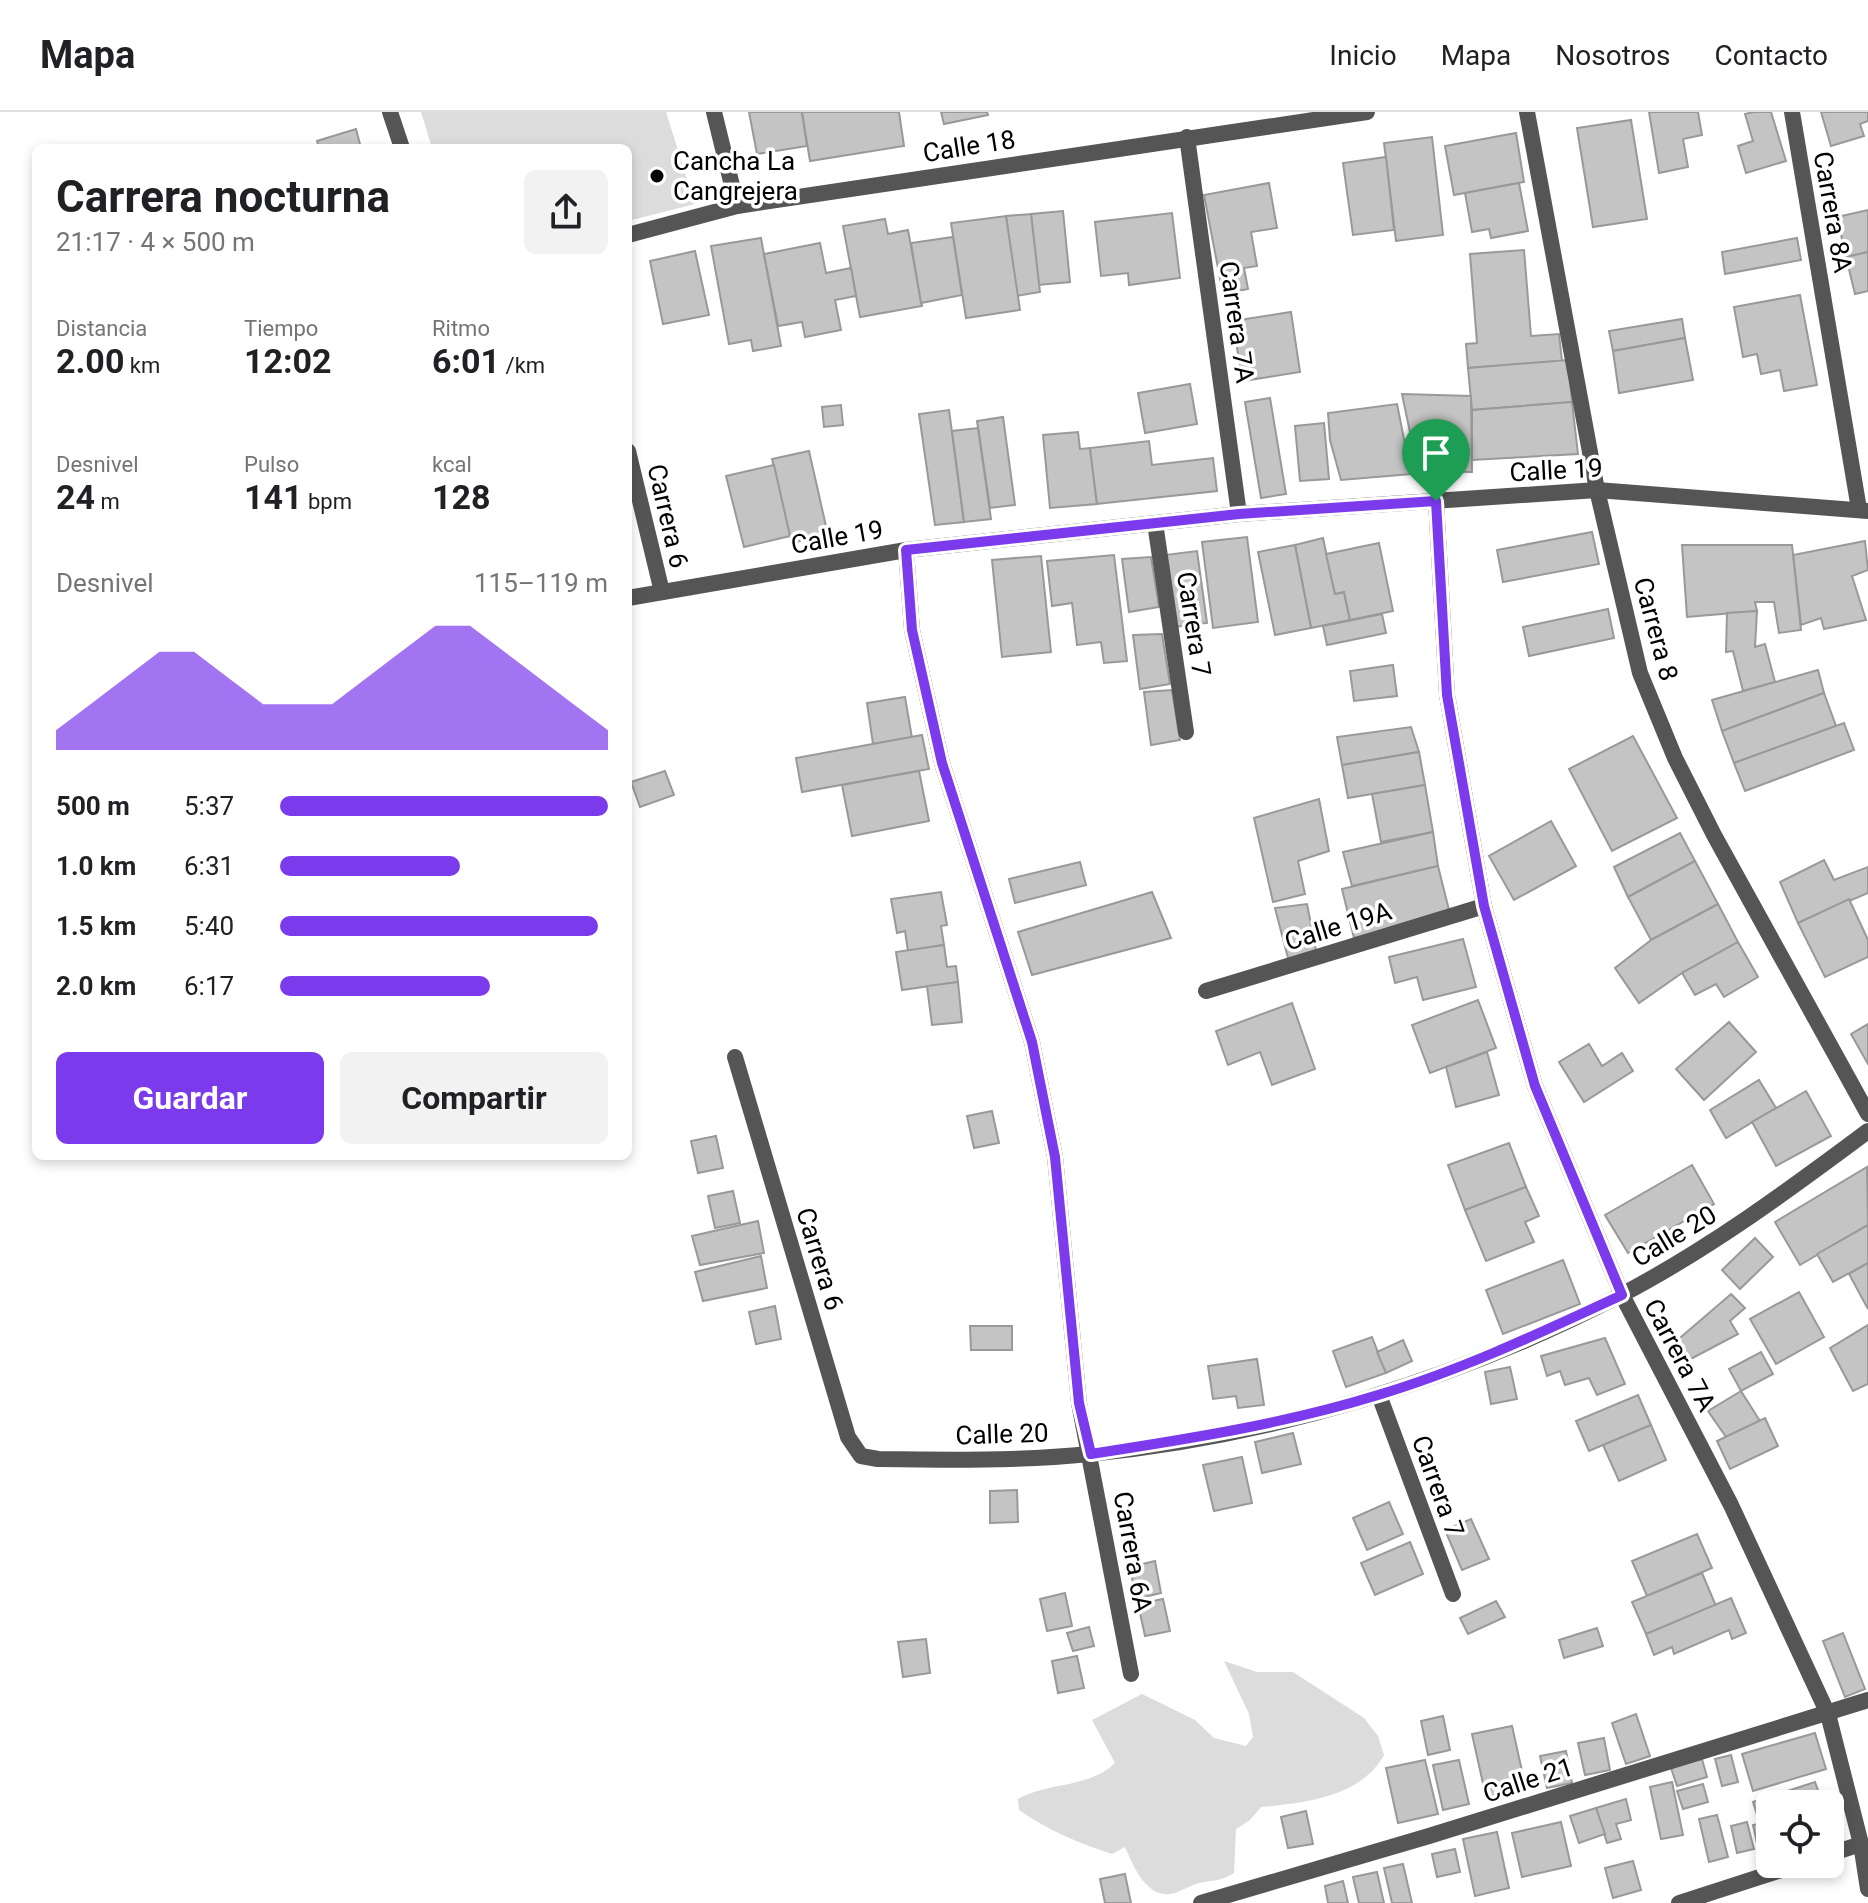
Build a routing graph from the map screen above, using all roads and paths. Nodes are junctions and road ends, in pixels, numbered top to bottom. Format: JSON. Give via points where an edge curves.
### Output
{"nodes":[{"id":1,"x":390,"y":112,"type":"edge"},
{"id":2,"x":714,"y":112,"type":"edge"},
{"id":3,"x":1367,"y":112,"type":"edge"},
{"id":4,"x":1527,"y":112,"type":"edge"},
{"id":5,"x":1792,"y":112,"type":"edge"},
{"id":6,"x":1187,"y":137,"type":"junction"},
{"id":7,"x":401,"y":144,"type":"edge"},
{"id":8,"x":737,"y":206,"type":"junction"},
{"id":9,"x":632,"y":234,"type":"edge"},
{"id":10,"x":632,"y":468,"type":"edge"},
{"id":11,"x":1597,"y":490,"type":"junction"},
{"id":12,"x":1436,"y":501,"type":"junction"},
{"id":13,"x":1864,"y":510,"type":"edge"},
{"id":14,"x":1239,"y":514,"type":"junction"},
{"id":15,"x":1155,"y":523,"type":"junction"},
{"id":16,"x":906,"y":550,"type":"junction"},
{"id":17,"x":662,"y":592,"type":"junction"},
{"id":18,"x":632,"y":597,"type":"edge"},
{"id":19,"x":1186,"y":732,"type":"dead end"},
{"id":20,"x":1484,"y":906,"type":"junction"},
{"id":21,"x":1206,"y":991,"type":"dead end"},
{"id":22,"x":735,"y":1057,"type":"dead end"},
{"id":23,"x":1868,"y":1114,"type":"edge"},
{"id":24,"x":1868,"y":1131,"type":"edge"},
{"id":25,"x":1622,"y":1295,"type":"junction"},
{"id":26,"x":1379,"y":1395,"type":"junction"},
{"id":27,"x":1091,"y":1454,"type":"junction"},
{"id":28,"x":878,"y":1459,"type":"joint"},
{"id":29,"x":1453,"y":1594,"type":"dead end"},
{"id":30,"x":1131,"y":1674,"type":"dead end"},
{"id":31,"x":1868,"y":1700,"type":"edge"},
{"id":32,"x":1828,"y":1714,"type":"junction"},
{"id":33,"x":1861,"y":1844,"type":"junction"},
{"id":34,"x":1844,"y":1849,"type":"edge"},
{"id":35,"x":1757,"y":1878,"type":"edge"},
{"id":36,"x":1868,"y":1889,"type":"edge"},
{"id":37,"x":1201,"y":1903,"type":"edge"},
{"id":38,"x":1679,"y":1903,"type":"edge"}],
"edges":[{"from":1,"to":7,"type":"street"},
{"from":2,"to":8,"type":"street"},
{"from":3,"to":6,"type":"street","name":"Calle 18"},
{"from":4,"to":11,"type":"street","name":"Carrera 8"},
{"from":5,"to":13,"type":"street","name":"Carrera 8A"},
{"from":6,"to":8,"type":"street","name":"Calle 18"},
{"from":6,"to":14,"type":"street","name":"Carrera 7A"},
{"from":8,"to":9,"type":"street","name":"Calle 18"},
{"from":10,"to":17,"type":"street","name":"Carrera 6"},
{"from":11,"to":12,"type":"street","name":"Calle 19"},
{"from":11,"to":13,"type":"street","name":"Calle 19"},
{"from":11,"to":23,"type":"street","name":"Carrera 8","via":[[1640,673],[1675,758]]},
{"from":12,"to":14,"type":"street","name":"Calle 19"},
{"from":12,"to":20,"type":"street","name":"Carrera 7A","via":[[1447,695]]},
{"from":14,"to":15,"type":"street","name":"Calle 19"},
{"from":15,"to":16,"type":"street","name":"Calle 19"},
{"from":15,"to":19,"type":"street","name":"Carrera 7"},
{"from":16,"to":17,"type":"street","name":"Calle 19"},
{"from":16,"to":27,"type":"street","name":"Carrera 6A","via":[[912,630],[942,763],[1032,1042],[1055,1157],[1079,1403]]},
{"from":17,"to":18,"type":"street","name":"Calle 19"},
{"from":20,"to":21,"type":"street","name":"Calle 19A"},
{"from":20,"to":25,"type":"street","name":"Carrera 7A","via":[[1535,1086]]},
{"from":22,"to":28,"type":"street","name":"Carrera 6","via":[[848,1437],[861,1456]]},
{"from":24,"to":25,"type":"street","name":"Calle 20","via":[[1750,1219]]},
{"from":25,"to":26,"type":"street","name":"Calle 20","via":[[1500,1351]]},
{"from":25,"to":32,"type":"street","name":"Carrera 7A","via":[[1731,1505]]},
{"from":26,"to":27,"type":"street","name":"Calle 20","via":[[1236,1431]]},
{"from":26,"to":29,"type":"street","name":"Carrera 7"},
{"from":27,"to":28,"type":"street","name":"Calle 20"},
{"from":27,"to":30,"type":"street","name":"Carrera 6A"},
{"from":31,"to":32,"type":"street","name":"Calle 21"},
{"from":32,"to":33,"type":"street","name":"Carrera 7A"},
{"from":32,"to":37,"type":"street","name":"Calle 21"},
{"from":33,"to":34,"type":"street"},
{"from":33,"to":36,"type":"street","name":"Carrera 7A"},
{"from":35,"to":38,"type":"street"}]}
